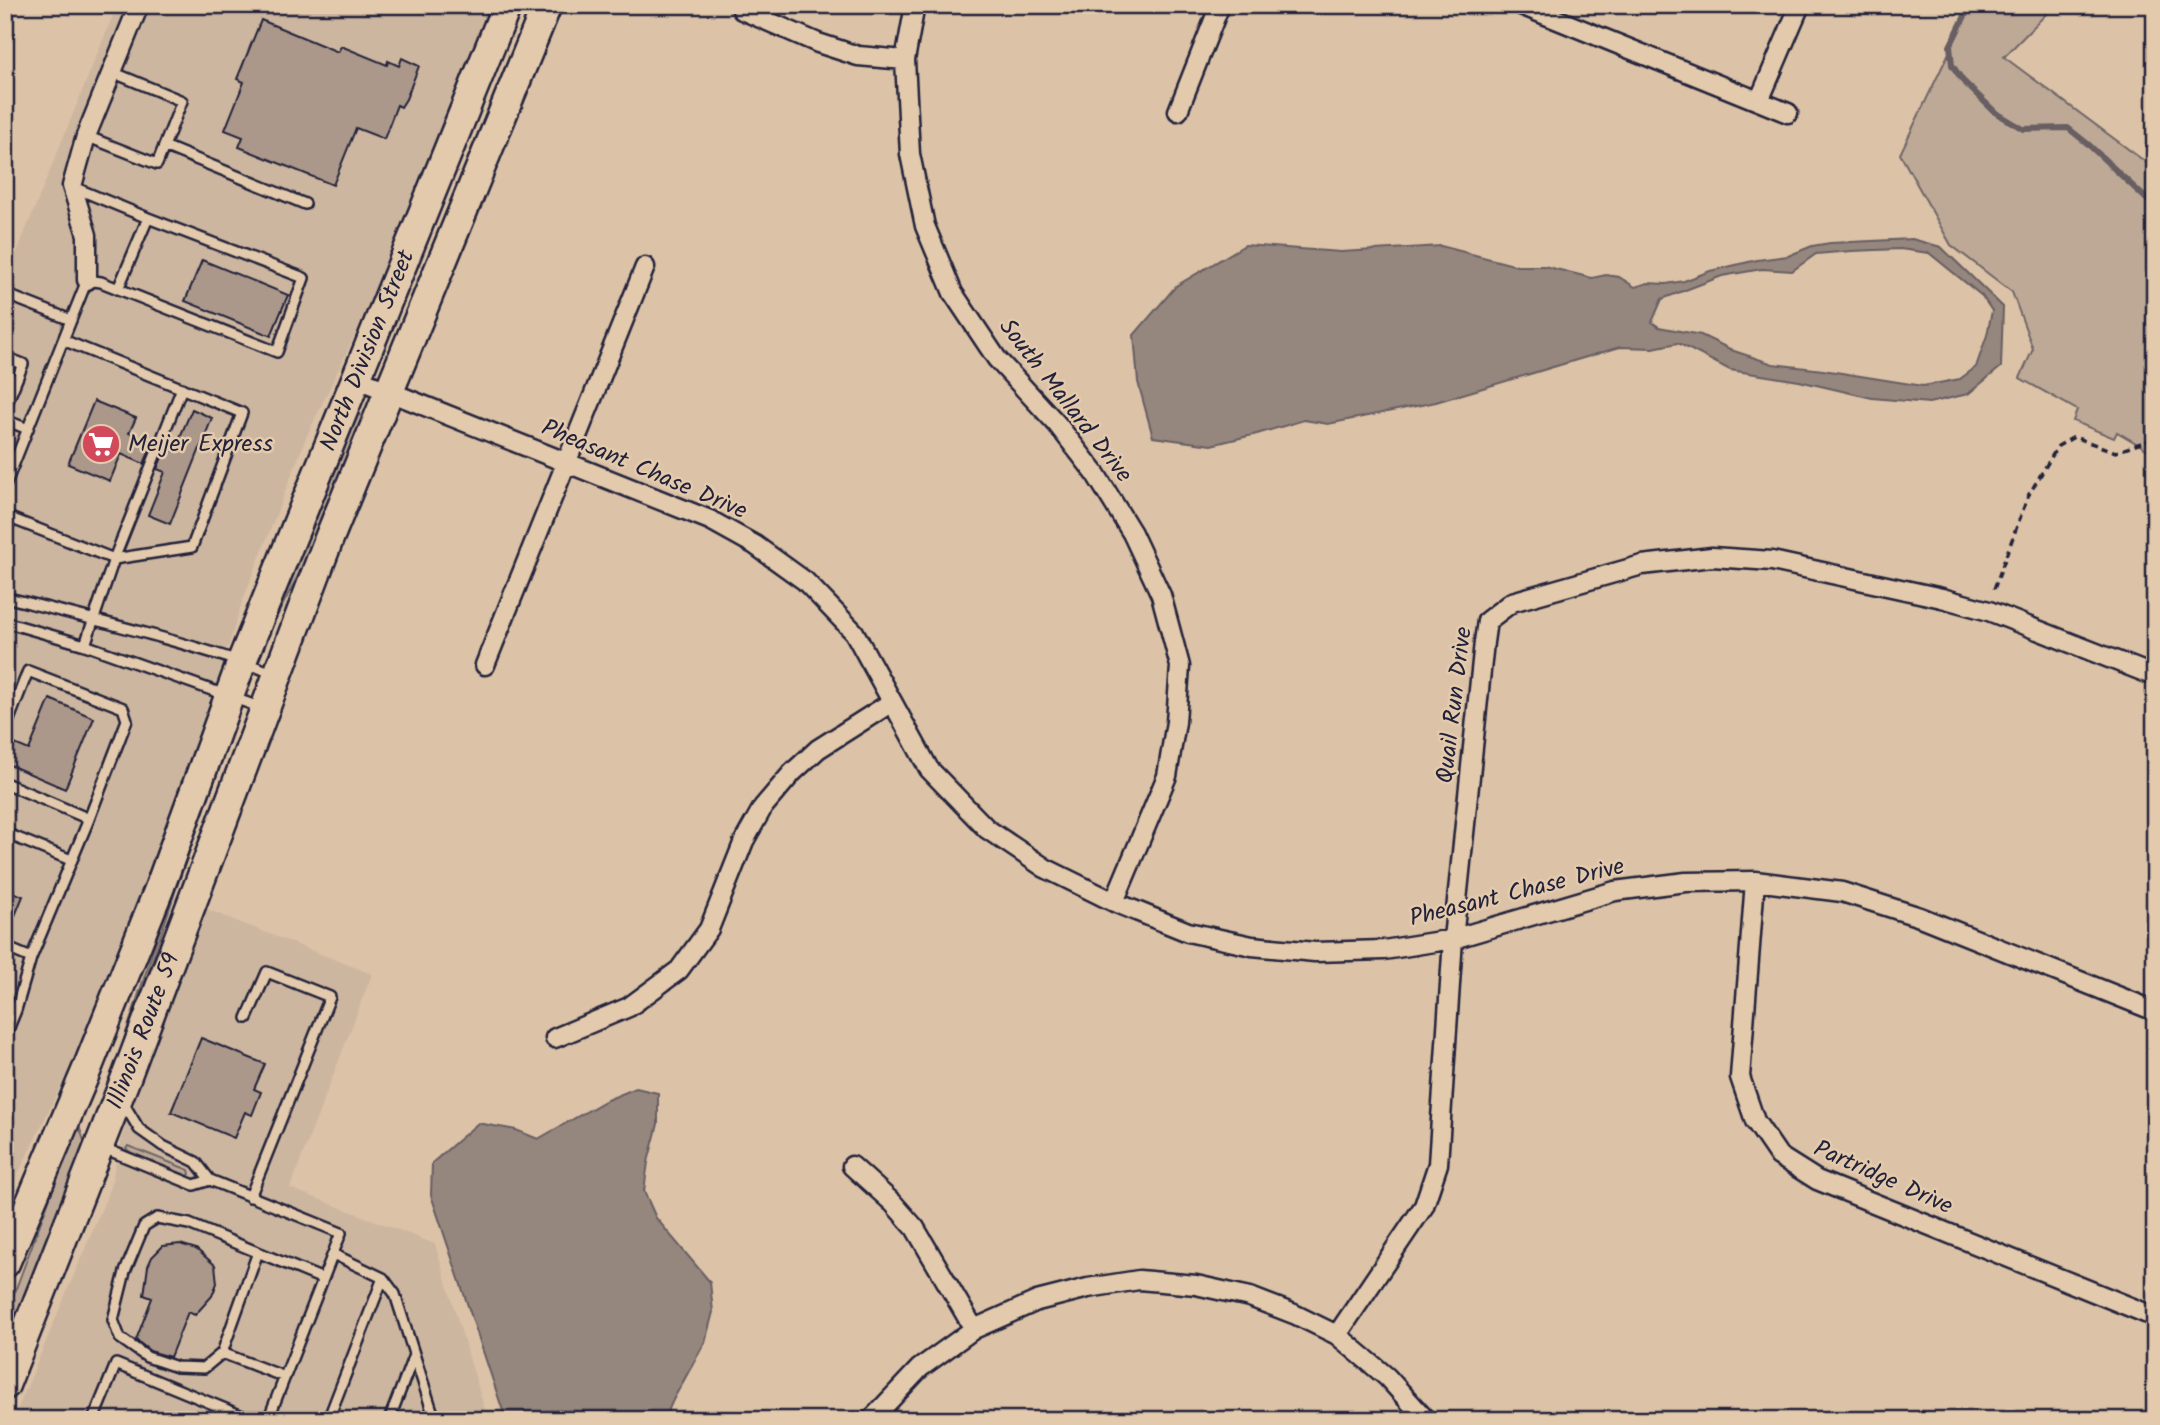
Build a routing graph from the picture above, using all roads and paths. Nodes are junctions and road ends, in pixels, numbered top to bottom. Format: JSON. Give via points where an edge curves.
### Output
{"nodes":[{"id":1,"x":139,"y":5,"type":"edge"},
{"id":2,"x":507,"y":5,"type":"edge"},
{"id":3,"x":547,"y":5,"type":"edge"},
{"id":4,"x":915,"y":5,"type":"edge"},
{"id":5,"x":1220,"y":5,"type":"edge"},
{"id":6,"x":1521,"y":5,"type":"edge"},
{"id":7,"x":1800,"y":5,"type":"edge"},
{"id":8,"x":742,"y":10,"type":"dead end"},
{"id":9,"x":905,"y":60,"type":"junction"},
{"id":10,"x":112,"y":72,"type":"junction"},
{"id":11,"x":1759,"y":101,"type":"junction"},
{"id":12,"x":1178,"y":110,"type":"dead end"},
{"id":13,"x":1788,"y":113,"type":"dead end"},
{"id":14,"x":86,"y":136,"type":"junction"},
{"id":15,"x":164,"y":146,"type":"junction"},
{"id":16,"x":72,"y":186,"type":"junction"},
{"id":17,"x":305,"y":204,"type":"dead end"},
{"id":18,"x":148,"y":218,"type":"junction"},
{"id":19,"x":645,"y":267,"type":"dead end"},
{"id":20,"x":87,"y":280,"type":"junction"},
{"id":21,"x":118,"y":289,"type":"junction"},
{"id":22,"x":5,"y":294,"type":"edge"},
{"id":23,"x":71,"y":320,"type":"junction"},
{"id":24,"x":63,"y":340,"type":"junction"},
{"id":25,"x":5,"y":357,"type":"edge"},
{"id":26,"x":355,"y":378,"type":"junction"},
{"id":27,"x":182,"y":388,"type":"junction"},
{"id":28,"x":389,"y":392,"type":"junction"},
{"id":29,"x":5,"y":408,"type":"edge"},
{"id":30,"x":5,"y":420,"type":"edge"},
{"id":31,"x":28,"y":429,"type":"junction"},
{"id":32,"x":2155,"y":438,"type":"edge"},
{"id":33,"x":565,"y":463,"type":"junction"},
{"id":34,"x":5,"y":486,"type":"edge"},
{"id":35,"x":5,"y":516,"type":"edge"},
{"id":36,"x":114,"y":559,"type":"junction"},
{"id":37,"x":1994,"y":589,"type":"dead end"},
{"id":38,"x":5,"y":597,"type":"edge"},
{"id":39,"x":94,"y":620,"type":"junction"},
{"id":40,"x":5,"y":622,"type":"edge"},
{"id":41,"x":85,"y":645,"type":"junction"},
{"id":42,"x":242,"y":661,"type":"junction"},
{"id":43,"x":485,"y":666,"type":"dead end"},
{"id":44,"x":278,"y":674,"type":"junction"},
{"id":45,"x":2155,"y":676,"type":"edge"},
{"id":46,"x":230,"y":696,"type":"junction"},
{"id":47,"x":892,"y":702,"type":"junction"},
{"id":48,"x":265,"y":709,"type":"junction"},
{"id":49,"x":5,"y":730,"type":"edge"},
{"id":50,"x":5,"y":783,"type":"edge"},
{"id":51,"x":89,"y":819,"type":"junction"},
{"id":52,"x":5,"y":833,"type":"edge"},
{"id":53,"x":71,"y":860,"type":"junction"},
{"id":54,"x":1755,"y":881,"type":"junction"},
{"id":55,"x":1114,"y":902,"type":"junction"},
{"id":56,"x":1453,"y":939,"type":"junction"},
{"id":57,"x":5,"y":947,"type":"edge"},
{"id":58,"x":32,"y":958,"type":"junction"},
{"id":59,"x":5,"y":1006,"type":"edge"},
{"id":60,"x":16,"y":1010,"type":"junction"},
{"id":61,"x":2155,"y":1012,"type":"edge"},
{"id":62,"x":247,"y":1018,"type":"dead end"},
{"id":63,"x":5,"y":1037,"type":"edge"},
{"id":64,"x":555,"y":1038,"type":"dead end"},
{"id":65,"x":87,"y":1069,"type":"junction"},
{"id":66,"x":120,"y":1091,"type":"junction"},
{"id":67,"x":98,"y":1146,"type":"junction"},
{"id":68,"x":852,"y":1166,"type":"dead end"},
{"id":69,"x":210,"y":1180,"type":"junction"},
{"id":70,"x":250,"y":1197,"type":"junction"},
{"id":71,"x":258,"y":1252,"type":"junction"},
{"id":72,"x":333,"y":1254,"type":"junction"},
{"id":73,"x":5,"y":1264,"type":"edge"},
{"id":74,"x":383,"y":1278,"type":"junction"},
{"id":75,"x":323,"y":1279,"type":"junction"},
{"id":76,"x":2155,"y":1317,"type":"edge"},
{"id":77,"x":974,"y":1329,"type":"junction"},
{"id":78,"x":1336,"y":1335,"type":"junction"},
{"id":79,"x":222,"y":1353,"type":"junction"},
{"id":80,"x":414,"y":1355,"type":"junction"},
{"id":81,"x":285,"y":1377,"type":"junction"},
{"id":82,"x":5,"y":1385,"type":"edge"},
{"id":83,"x":225,"y":1415,"type":"edge"},
{"id":84,"x":93,"y":1420,"type":"edge"},
{"id":85,"x":252,"y":1420,"type":"edge"},
{"id":86,"x":268,"y":1420,"type":"edge"},
{"id":87,"x":328,"y":1420,"type":"edge"},
{"id":88,"x":389,"y":1420,"type":"edge"},
{"id":89,"x":435,"y":1420,"type":"edge"},
{"id":90,"x":871,"y":1420,"type":"edge"},
{"id":91,"x":1426,"y":1420,"type":"edge"}],
"edges":[{"from":1,"to":10,"type":"street"},
{"from":2,"to":26,"type":"main road","name":"North Division Street"},
{"from":3,"to":28,"type":"main road","name":"North Division Street"},
{"from":4,"to":9,"type":"street","name":"South Mallard Drive"},
{"from":5,"to":12,"type":"street"},
{"from":6,"to":11,"type":"street"},
{"from":7,"to":11,"type":"street"},
{"from":8,"to":9,"type":"street","via":[[858,56]]},
{"from":9,"to":55,"type":"street","name":"South Mallard Drive","via":[[910,154],[925,226],[953,293],[998,359],[1095,473],[1132,533],[1161,595],[1180,666],[1167,776]]},
{"from":10,"to":14,"type":"street"},
{"from":10,"to":15,"type":"lane","via":[[182,101]]},
{"from":11,"to":13,"type":"street"},
{"from":14,"to":15,"type":"lane","via":[[157,164]]},
{"from":14,"to":16,"type":"street"},
{"from":15,"to":17,"type":"lane"},
{"from":16,"to":18,"type":"lane"},
{"from":16,"to":20,"type":"street","via":[[87,236]]},
{"from":18,"to":21,"type":"lane"},
{"from":18,"to":21,"type":"lane","via":[[304,278],[277,352]]},
{"from":19,"to":33,"type":"street"},
{"from":20,"to":21,"type":"lane"},
{"from":20,"to":23,"type":"lane"},
{"from":22,"to":23,"type":"lane"},
{"from":23,"to":24,"type":"lane"},
{"from":24,"to":27,"type":"lane"},
{"from":24,"to":31,"type":"lane"},
{"from":25,"to":29,"type":"lane","via":[[23,364]]},
{"from":26,"to":28,"type":"street","name":"Pheasant Chase Drive"},
{"from":26,"to":42,"type":"main road","name":"North Division Street"},
{"from":27,"to":36,"type":"lane"},
{"from":27,"to":36,"type":"lane","via":[[242,413],[191,547]]},
{"from":28,"to":33,"type":"street","name":"Pheasant Chase Drive"},
{"from":28,"to":44,"type":"main road","name":"North Division Street"},
{"from":30,"to":31,"type":"lane"},
{"from":31,"to":34,"type":"lane"},
{"from":32,"to":37,"type":"path","via":[[2116,452],[2074,437],[2058,446],[2028,496]]},
{"from":33,"to":43,"type":"street"},
{"from":33,"to":47,"type":"street","name":"Pheasant Chase Drive","via":[[709,520],[755,545],[805,581],[854,632]]},
{"from":35,"to":36,"type":"lane"},
{"from":36,"to":39,"type":"lane"},
{"from":38,"to":39,"type":"lane"},
{"from":39,"to":41,"type":"lane"},
{"from":39,"to":42,"type":"lane"},
{"from":40,"to":41,"type":"lane"},
{"from":41,"to":46,"type":"lane"},
{"from":42,"to":44,"type":"lane"},
{"from":42,"to":46,"type":"main road","name":"North Division Street"},
{"from":44,"to":48,"type":"main road","name":"Illinois Route 59"},
{"from":45,"to":56,"type":"street","name":"Quail Run Drive","via":[[1989,611],[1772,561],[1712,557],[1642,565],[1512,602],[1488,621],[1483,642]]},
{"from":46,"to":48,"type":"lane"},
{"from":46,"to":65,"type":"main road","name":"Illinois Route 59"},
{"from":47,"to":55,"type":"street","name":"Pheasant Chase Drive","via":[[929,769],[987,830],[1045,868]]},
{"from":47,"to":64,"type":"street","via":[[818,749],[763,807],[709,929],[680,970],[629,1007]]},
{"from":48,"to":66,"type":"main road","name":"Illinois Route 59"},
{"from":49,"to":51,"type":"lane","via":[[29,671],[123,708],[127,720]]},
{"from":50,"to":51,"type":"lane"},
{"from":51,"to":53,"type":"lane"},
{"from":52,"to":53,"type":"lane"},
{"from":53,"to":58,"type":"lane"},
{"from":54,"to":56,"type":"street","name":"Pheasant Chase Drive","via":[[1686,882],[1615,891]]},
{"from":54,"to":61,"type":"street","name":"Pheasant Chase Drive","via":[[1842,892],[1920,917]]},
{"from":54,"to":76,"type":"street","name":"Partridge Drive","via":[[1740,1077],[1755,1121],[1779,1156],[1817,1180]]},
{"from":55,"to":56,"type":"street","name":"Pheasant Chase Drive","via":[[1188,932],[1252,946],[1315,952],[1384,950]]},
{"from":56,"to":78,"type":"street","name":"Quail Run Drive","via":[[1438,1164],[1424,1206]]},
{"from":57,"to":58,"type":"lane"},
{"from":58,"to":60,"type":"lane"},
{"from":59,"to":60,"type":"lane"},
{"from":60,"to":63,"type":"lane"},
{"from":62,"to":70,"type":"lane","via":[[267,972],[330,997]]},
{"from":65,"to":67,"type":"main road"},
{"from":65,"to":73,"type":"main road","name":"Illinois Route 59"},
{"from":66,"to":67,"type":"main road","name":"Illinois Route 59"},
{"from":66,"to":69,"type":"lane","via":[[139,1129],[196,1162]]},
{"from":67,"to":69,"type":"lane","via":[[194,1185]]},
{"from":67,"to":82,"type":"main road","name":"Illinois Route 59"},
{"from":68,"to":77,"type":"street","via":[[915,1228]]},
{"from":69,"to":70,"type":"lane"},
{"from":70,"to":72,"type":"lane","via":[[341,1233]]},
{"from":71,"to":75,"type":"lane"},
{"from":71,"to":79,"type":"lane"},
{"from":71,"to":79,"type":"lane","via":[[189,1224],[157,1218],[144,1226],[125,1272],[113,1320],[120,1338],[147,1357],[177,1367],[204,1368]]},
{"from":72,"to":74,"type":"lane"},
{"from":72,"to":75,"type":"lane"},
{"from":74,"to":80,"type":"lane","via":[[395,1294]]},
{"from":74,"to":87,"type":"lane"},
{"from":75,"to":81,"type":"lane"},
{"from":77,"to":78,"type":"street","via":[[1037,1301],[1139,1280],[1196,1285],[1250,1297]]},
{"from":77,"to":90,"type":"street","via":[[920,1368]]},
{"from":78,"to":91,"type":"street","via":[[1387,1377]]},
{"from":79,"to":81,"type":"lane"},
{"from":80,"to":88,"type":"lane"},
{"from":80,"to":89,"type":"lane"},
{"from":81,"to":86,"type":"lane"},
{"from":83,"to":84,"type":"lane","via":[[116,1364]]},
{"from":83,"to":85,"type":"lane"}]}
